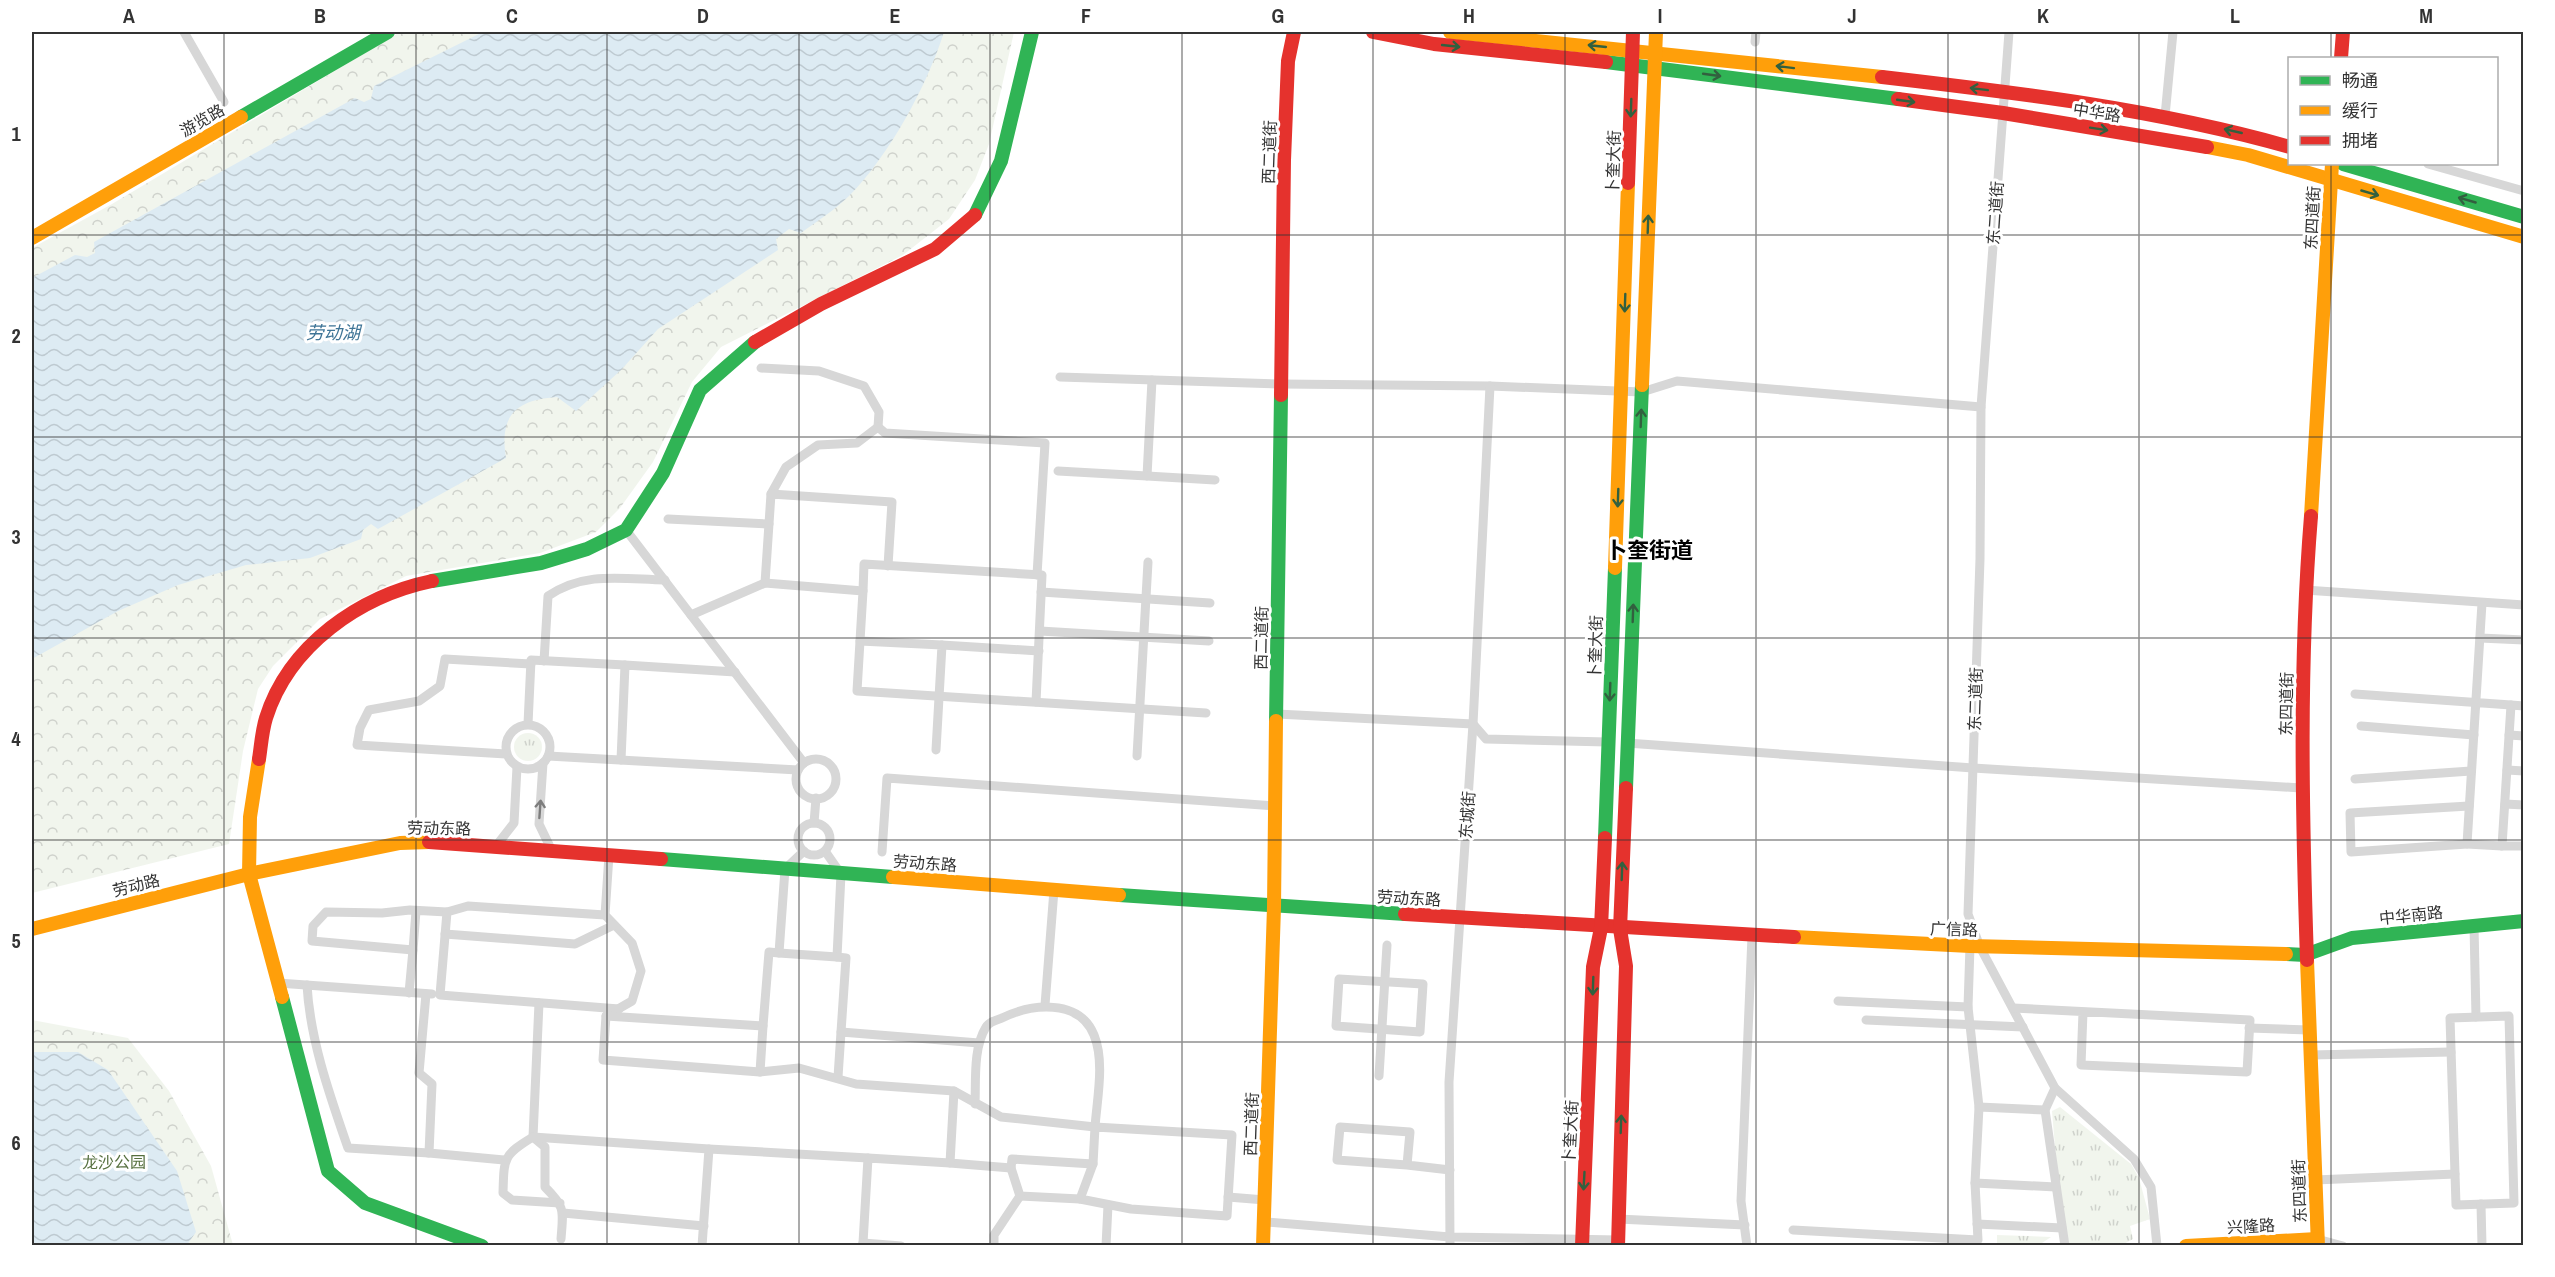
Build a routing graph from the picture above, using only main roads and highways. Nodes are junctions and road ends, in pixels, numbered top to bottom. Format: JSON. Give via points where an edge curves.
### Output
{"nodes":[{"id":1,"x":388,"y":32,"type":"edge"},
{"id":2,"x":1032,"y":32,"type":"edge"},
{"id":3,"x":1294,"y":32,"type":"edge"},
{"id":4,"x":1373,"y":32,"type":"edge"},
{"id":5,"x":1450,"y":32,"type":"edge"},
{"id":6,"x":1633,"y":32,"type":"edge"},
{"id":7,"x":1656,"y":32,"type":"edge"},
{"id":8,"x":2343,"y":32,"type":"edge"},
{"id":9,"x":1634,"y":50,"type":"junction"},
{"id":10,"x":1655,"y":52,"type":"junction"},
{"id":11,"x":2341,"y":57,"type":"edge"},
{"id":12,"x":1633,"y":66,"type":"junction"},
{"id":13,"x":1654,"y":67,"type":"junction"},
{"id":14,"x":2288,"y":147,"type":"edge"},
{"id":15,"x":2332,"y":165,"type":"edge"},
{"id":16,"x":2346,"y":165,"type":"edge"},
{"id":17,"x":2330,"y":182,"type":"junction"},
{"id":18,"x":2523,"y":217,"type":"edge"},
{"id":19,"x":2523,"y":237,"type":"edge"},
{"id":20,"x":32,"y":238,"type":"edge"},
{"id":21,"x":249,"y":874,"type":"junction"},
{"id":22,"x":1274,"y":906,"type":"junction"},
{"id":23,"x":2523,"y":921,"type":"edge"},
{"id":24,"x":1601,"y":928,"type":"junction"},
{"id":25,"x":32,"y":929,"type":"edge"},
{"id":26,"x":1620,"y":929,"type":"junction"},
{"id":27,"x":2306,"y":955,"type":"junction"},
{"id":28,"x":2317,"y":1242,"type":"edge"},
{"id":29,"x":1582,"y":1243,"type":"edge"},
{"id":30,"x":1618,"y":1243,"type":"edge"},
{"id":31,"x":482,"y":1245,"type":"edge"},
{"id":32,"x":1263,"y":1245,"type":"edge"},
{"id":33,"x":2186,"y":1245,"type":"edge"}],
"edges":[{"from":1,"to":20,"type":"main road","name":"游览路"},
{"from":2,"to":21,"type":"main road","via":[[1001,161],[978,212],[935,249],[821,304],[747,347],[700,390],[663,473],[626,530],[587,549],[541,563],[429,582],[372,600],[323,632],[286,676],[266,718],[250,817]]},
{"from":3,"to":22,"type":"main road","name":"西二道街","via":[[1288,61],[1284,160]]},
{"from":4,"to":12,"type":"main road","name":"中华路","one_way":true,"via":[[1434,44]]},
{"from":9,"to":5,"type":"main road","name":"中华路","one_way":true},
{"from":6,"to":9,"type":"main road","name":"卜奎大街"},
{"from":7,"to":10,"type":"main road"},
{"from":8,"to":11,"type":"main road"},
{"from":9,"to":10,"type":"main road","name":"中华路"},
{"from":9,"to":12,"type":"main road","name":"卜奎大街"},
{"from":10,"to":13,"type":"main road"},
{"from":14,"to":10,"type":"main road","name":"中华路","one_way":true,"via":[[2165,116],[2005,92]]},
{"from":12,"to":13,"type":"main road","name":"中华路"},
{"from":12,"to":24,"type":"main road","name":"卜奎大街","one_way":true},
{"from":13,"to":17,"type":"main road","name":"中华路","one_way":true,"via":[[2003,113],[2248,155]]},
{"from":26,"to":13,"type":"main road","one_way":true},
{"from":15,"to":17,"type":"main road","name":"东四道街"},
{"from":18,"to":16,"type":"main road","one_way":true},
{"from":17,"to":19,"type":"main road","name":"中华路","one_way":true},
{"from":17,"to":27,"type":"main road","name":"东四道街","via":[[2305,590],[2301,788]]},
{"from":21,"to":22,"type":"main road","name":"劳动东路","via":[[400,843],[441,842]]},
{"from":21,"to":25,"type":"main road","name":"劳动路"},
{"from":21,"to":31,"type":"main road","via":[[328,1171],[365,1203]]},
{"from":22,"to":24,"type":"main road","name":"劳动东路"},
{"from":22,"to":32,"type":"main road","name":"西二道街"},
{"from":23,"to":27,"type":"main road","name":"中华南路","via":[[2352,938]]},
{"from":24,"to":26,"type":"main road","name":"广信路"},
{"from":24,"to":29,"type":"main road","name":"卜奎大街","one_way":true,"via":[[1593,967]]},
{"from":26,"to":27,"type":"main road","name":"广信路","via":[[1975,946]]},
{"from":30,"to":26,"type":"main road","one_way":true,"via":[[1626,966]]},
{"from":27,"to":28,"type":"main road","name":"东四道街"},
{"from":28,"to":33,"type":"main road","name":"兴隆路"}]}
